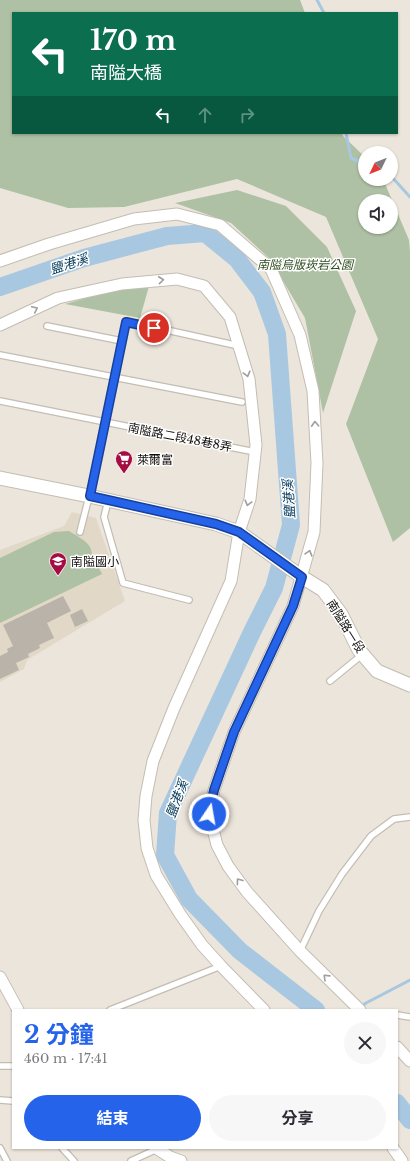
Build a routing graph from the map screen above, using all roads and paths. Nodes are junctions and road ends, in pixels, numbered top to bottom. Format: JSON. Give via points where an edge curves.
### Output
{"nodes":[{"id":1,"x":0,"y":261,"type":"edge"},
{"id":2,"x":0,"y":325,"type":"edge"},
{"id":3,"x":47,"y":326,"type":"dead end"},
{"id":4,"x":122,"y":341,"type":"junction"},
{"id":5,"x":239,"y":346,"type":"junction"},
{"id":6,"x":0,"y":355,"type":"edge"},
{"id":7,"x":115,"y":378,"type":"junction"},
{"id":8,"x":0,"y":402,"type":"edge"},
{"id":9,"x":242,"y":402,"type":"dead end"},
{"id":10,"x":104,"y":422,"type":"junction"},
{"id":11,"x":255,"y":452,"type":"junction"},
{"id":12,"x":0,"y":478,"type":"edge"},
{"id":13,"x":90,"y":496,"type":"junction"},
{"id":14,"x":108,"y":500,"type":"junction"},
{"id":15,"x":80,"y":532,"type":"dead end"},
{"id":16,"x":239,"y":532,"type":"junction"},
{"id":17,"x":302,"y":577,"type":"junction"},
{"id":18,"x":189,"y":600,"type":"dead end"},
{"id":19,"x":363,"y":654,"type":"junction"},
{"id":20,"x":330,"y":681,"type":"dead end"},
{"id":21,"x":410,"y":685,"type":"edge"},
{"id":22,"x":410,"y":817,"type":"edge"},
{"id":23,"x":300,"y":951,"type":"junction"},
{"id":24,"x":221,"y":966,"type":"junction"},
{"id":25,"x":0,"y":977,"type":"edge"},
{"id":26,"x":357,"y":1007,"type":"edge"},
{"id":27,"x":17,"y":1009,"type":"edge"},
{"id":28,"x":113,"y":1009,"type":"edge"},
{"id":29,"x":263,"y":1009,"type":"edge"},
{"id":30,"x":398,"y":1015,"type":"edge"},
{"id":31,"x":410,"y":1017,"type":"edge"},
{"id":32,"x":398,"y":1048,"type":"edge"},
{"id":33,"x":410,"y":1061,"type":"edge"},
{"id":34,"x":0,"y":1066,"type":"edge"},
{"id":35,"x":12,"y":1066,"type":"edge"},
{"id":36,"x":0,"y":1100,"type":"edge"},
{"id":37,"x":12,"y":1102,"type":"edge"},
{"id":38,"x":0,"y":1148,"type":"edge"},
{"id":39,"x":63,"y":1149,"type":"edge"},
{"id":40,"x":155,"y":1149,"type":"edge"},
{"id":41,"x":158,"y":1149,"type":"edge"},
{"id":42,"x":394,"y":1149,"type":"edge"},
{"id":43,"x":7,"y":1161,"type":"edge"},
{"id":44,"x":74,"y":1161,"type":"edge"},
{"id":45,"x":130,"y":1161,"type":"edge"},
{"id":46,"x":181,"y":1161,"type":"edge"},
{"id":47,"x":402,"y":1161,"type":"edge"}],
"edges":[{"from":17,"to":1,"type":"street","one_way":true,"via":[[314,532],[317,463],[313,391],[300,335],[271,269],[220,225],[177,214],[134,219]]},
{"from":2,"to":5,"type":"street","one_way":true,"via":[[58,298],[122,284],[177,279],[204,286],[230,317]]},
{"from":3,"to":4,"type":"lane"},
{"from":4,"to":5,"type":"lane","via":[[126,322]]},
{"from":4,"to":7,"type":"lane"},
{"from":5,"to":11,"type":"street","one_way":true,"via":[[249,379]]},
{"from":6,"to":7,"type":"lane"},
{"from":7,"to":9,"type":"lane"},
{"from":7,"to":10,"type":"lane"},
{"from":8,"to":10,"type":"lane","name":"南隘路二段48巷8弄"},
{"from":10,"to":11,"type":"lane","name":"南隘路二段48巷8弄"},
{"from":10,"to":13,"type":"lane"},
{"from":11,"to":16,"type":"street","one_way":true,"via":[[250,499]]},
{"from":12,"to":13,"type":"street","name":"南隘路一段"},
{"from":13,"to":14,"type":"street","name":"南隘路一段"},
{"from":13,"to":15,"type":"lane"},
{"from":14,"to":16,"type":"street","name":"南隘路一段","via":[[216,524]]},
{"from":14,"to":18,"type":"lane","via":[[104,517],[123,583]]},
{"from":16,"to":17,"type":"street","name":"南隘路一段"},
{"from":16,"to":24,"type":"street","via":[[231,581],[174,708],[154,761],[146,796],[144,820],[147,848],[156,875],[202,945]]},
{"from":17,"to":19,"type":"street","name":"南隘路一段","via":[[323,590],[341,614]]},
{"from":23,"to":17,"type":"street","one_way":true,"via":[[246,892],[228,866],[217,844],[209,814],[214,790],[234,732],[293,606]]},
{"from":19,"to":20,"type":"lane"},
{"from":19,"to":21,"type":"street","name":"南隘路一段","via":[[377,671]]},
{"from":22,"to":23,"type":"lane","via":[[394,819],[370,836],[319,911]]},
{"from":26,"to":23,"type":"street","one_way":true},
{"from":24,"to":28,"type":"lane"},
{"from":24,"to":29,"type":"street"},
{"from":25,"to":27,"type":"street"},
{"from":30,"to":31,"type":"lane"},
{"from":32,"to":33,"type":"street"},
{"from":34,"to":35,"type":"lane"},
{"from":36,"to":37,"type":"lane"},
{"from":38,"to":43,"type":"lane"},
{"from":39,"to":44,"type":"lane"},
{"from":40,"to":45,"type":"lane"},
{"from":41,"to":46,"type":"street"},
{"from":42,"to":47,"type":"street"}]}
